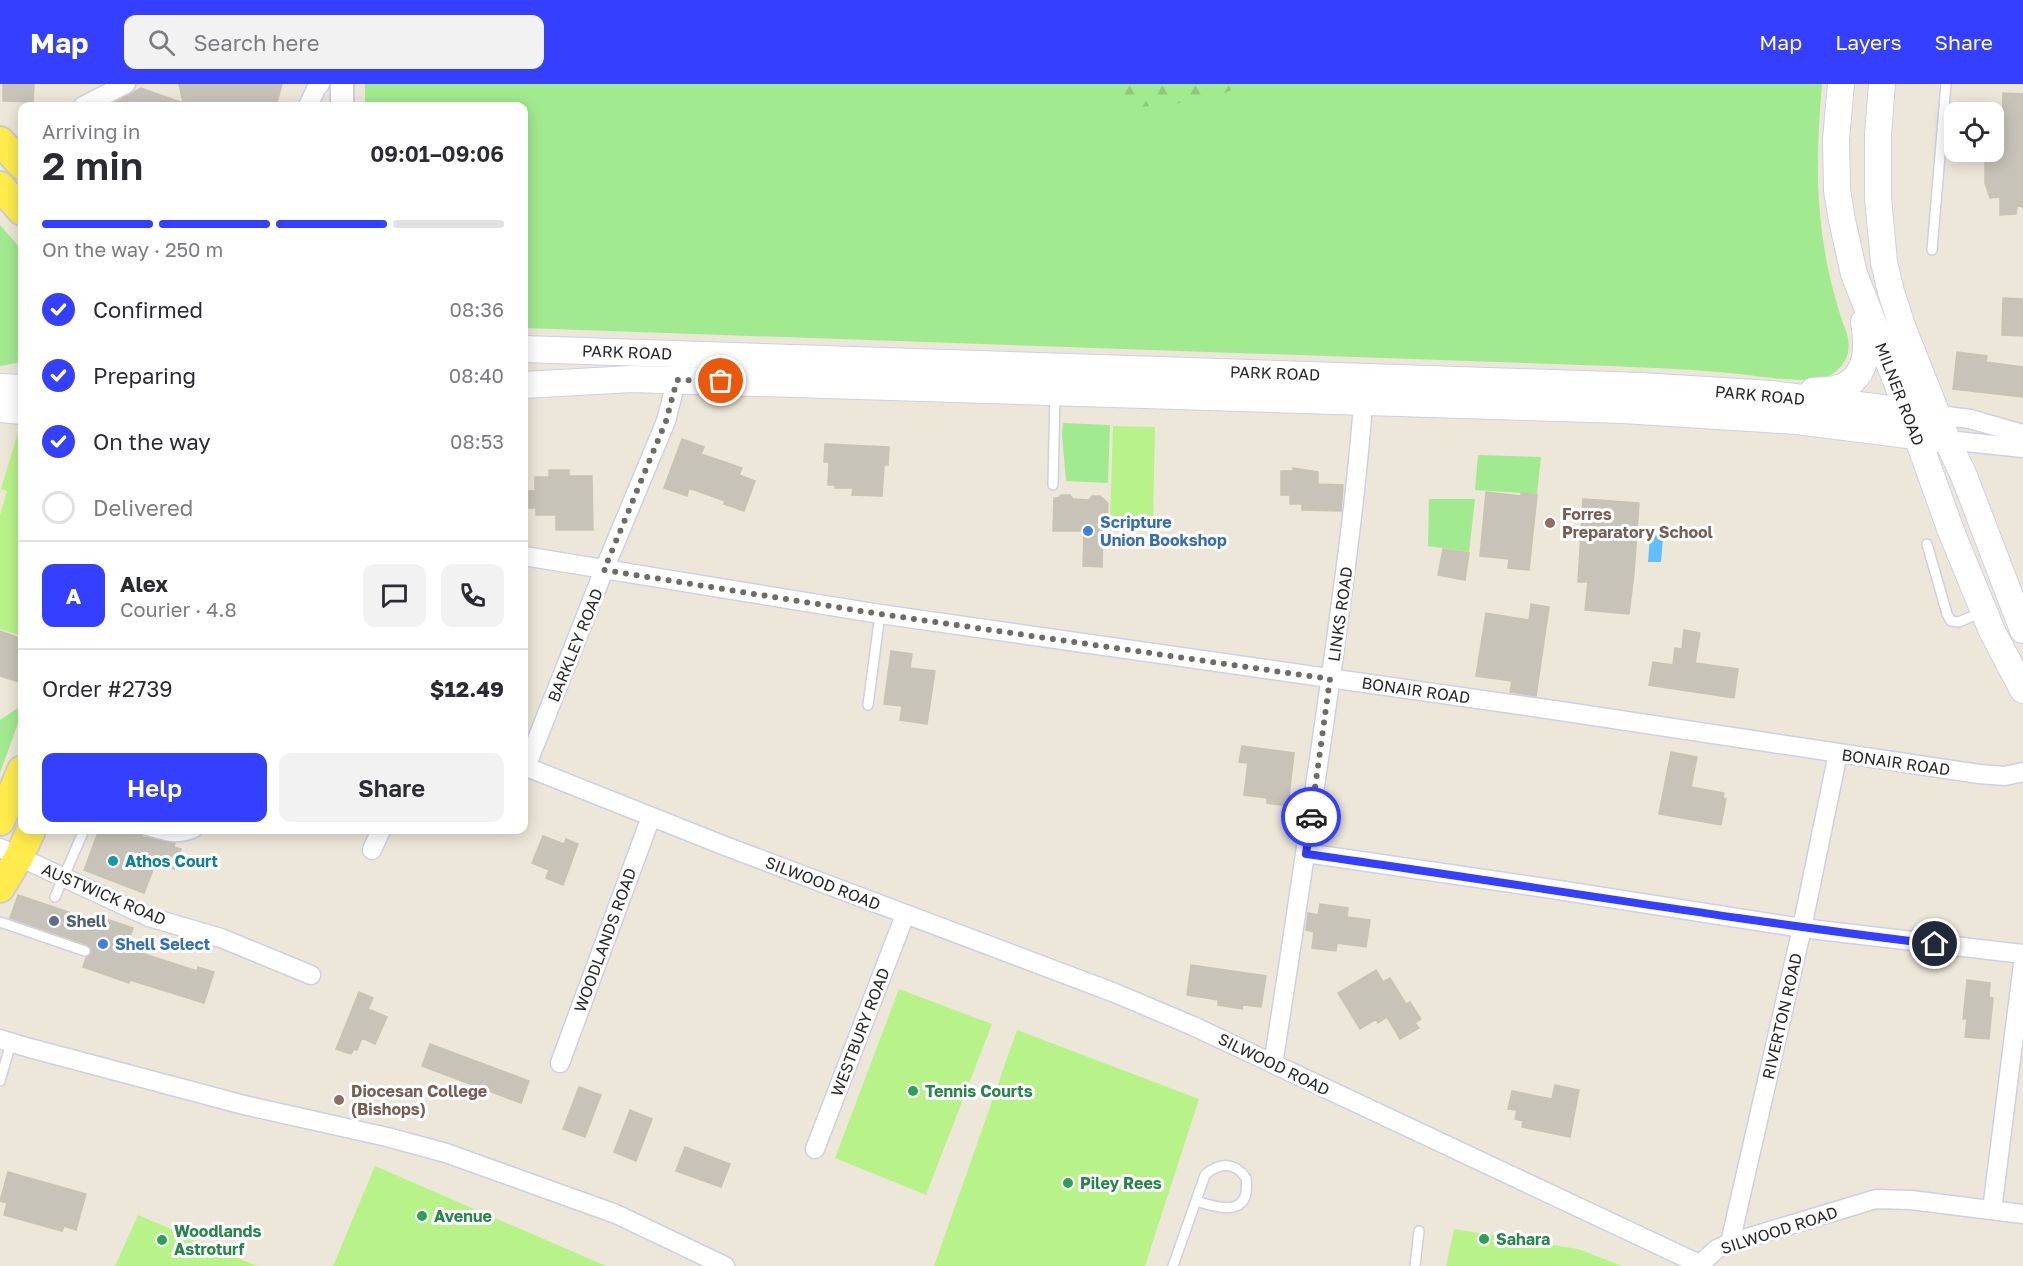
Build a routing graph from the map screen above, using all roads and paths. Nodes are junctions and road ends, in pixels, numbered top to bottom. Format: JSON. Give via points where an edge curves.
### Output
{"nodes":[{"id":1,"x":126,"y":84,"type":"edge"},
{"id":2,"x":320,"y":84,"type":"edge"},
{"id":3,"x":342,"y":84,"type":"edge"},
{"id":4,"x":1841,"y":84,"type":"edge"},
{"id":5,"x":1882,"y":84,"type":"edge"},
{"id":6,"x":1946,"y":84,"type":"edge"},
{"id":7,"x":91,"y":102,"type":"edge"},
{"id":8,"x":310,"y":102,"type":"edge"},
{"id":9,"x":342,"y":102,"type":"edge"},
{"id":10,"x":0,"y":141,"type":"edge"},
{"id":11,"x":18,"y":161,"type":"edge"},
{"id":12,"x":0,"y":186,"type":"edge"},
{"id":13,"x":18,"y":206,"type":"edge"},
{"id":14,"x":1932,"y":250,"type":"dead end"},
{"id":15,"x":1854,"y":274,"type":"junction"},
{"id":16,"x":528,"y":349,"type":"edge"},
{"id":17,"x":683,"y":354,"type":"junction"},
{"id":18,"x":1365,"y":376,"type":"junction"},
{"id":19,"x":677,"y":380,"type":"junction"},
{"id":20,"x":528,"y":385,"type":"edge"},
{"id":21,"x":0,"y":387,"type":"edge"},
{"id":22,"x":18,"y":388,"type":"edge"},
{"id":23,"x":1055,"y":392,"type":"junction"},
{"id":24,"x":1771,"y":394,"type":"junction"},
{"id":25,"x":1363,"y":401,"type":"junction"},
{"id":26,"x":0,"y":409,"type":"edge"},
{"id":27,"x":18,"y":411,"type":"edge"},
{"id":28,"x":1908,"y":411,"type":"junction"},
{"id":29,"x":1938,"y":415,"type":"junction"},
{"id":30,"x":2023,"y":434,"type":"edge"},
{"id":31,"x":1918,"y":436,"type":"junction"},
{"id":32,"x":1947,"y":440,"type":"junction"},
{"id":33,"x":2023,"y":448,"type":"edge"},
{"id":34,"x":1053,"y":485,"type":"dead end"},
{"id":35,"x":1928,"y":544,"type":"dead end"},
{"id":36,"x":528,"y":557,"type":"edge"},
{"id":37,"x":604,"y":570,"type":"junction"},
{"id":38,"x":1984,"y":611,"type":"junction"},
{"id":39,"x":880,"y":614,"type":"junction"},
{"id":40,"x":2023,"y":630,"type":"edge"},
{"id":41,"x":1330,"y":679,"type":"junction"},
{"id":42,"x":2023,"y":690,"type":"edge"},
{"id":43,"x":868,"y":705,"type":"dead end"},
{"id":44,"x":1838,"y":753,"type":"junction"},
{"id":45,"x":528,"y":759,"type":"edge"},
{"id":46,"x":528,"y":767,"type":"edge"},
{"id":47,"x":2023,"y":772,"type":"edge"},
{"id":48,"x":18,"y":779,"type":"edge"},
{"id":49,"x":651,"y":817,"type":"junction"},
{"id":50,"x":0,"y":820,"type":"edge"},
{"id":51,"x":27,"y":834,"type":"edge"},
{"id":52,"x":82,"y":834,"type":"edge"},
{"id":53,"x":160,"y":834,"type":"edge"},
{"id":54,"x":192,"y":834,"type":"edge"},
{"id":55,"x":379,"y":834,"type":"edge"},
{"id":56,"x":372,"y":850,"type":"dead end"},
{"id":57,"x":10,"y":852,"type":"edge"},
{"id":58,"x":1306,"y":854,"type":"junction"},
{"id":59,"x":64,"y":878,"type":"junction"},
{"id":60,"x":0,"y":888,"type":"edge"},
{"id":61,"x":55,"y":897,"type":"dead end"},
{"id":62,"x":905,"y":915,"type":"junction"},
{"id":63,"x":0,"y":922,"type":"edge"},
{"id":64,"x":1802,"y":928,"type":"junction"},
{"id":65,"x":86,"y":951,"type":"dead end"},
{"id":66,"x":2023,"y":954,"type":"edge"},
{"id":67,"x":2023,"y":964,"type":"edge"},
{"id":68,"x":311,"y":975,"type":"dead end"},
{"id":69,"x":5,"y":1041,"type":"edge"},
{"id":70,"x":2018,"y":1041,"type":"edge"},
{"id":71,"x":560,"y":1063,"type":"dead end"},
{"id":72,"x":1273,"y":1064,"type":"junction"},
{"id":73,"x":0,"y":1081,"type":"edge"},
{"id":74,"x":815,"y":1149,"type":"dead end"},
{"id":75,"x":1197,"y":1200,"type":"junction"},
{"id":76,"x":1992,"y":1210,"type":"junction"},
{"id":77,"x":2023,"y":1214,"type":"edge"},
{"id":78,"x":1419,"y":1231,"type":"dead end"},
{"id":79,"x":1730,"y":1243,"type":"junction"},
{"id":80,"x":1699,"y":1265,"type":"edge"},
{"id":81,"x":724,"y":1266,"type":"edge"},
{"id":82,"x":1173,"y":1266,"type":"edge"},
{"id":83,"x":1414,"y":1266,"type":"edge"}],
"edges":[{"from":1,"to":7,"type":"street"},
{"from":2,"to":8,"type":"street"},
{"from":3,"to":9,"type":"street"},
{"from":4,"to":15,"type":"main road","name":"MILNER ROAD","via":[[1836,139],[1838,190]]},
{"from":5,"to":29,"type":"main road","name":"MILNER ROAD","via":[[1877,173],[1884,262],[1902,326]]},
{"from":6,"to":14,"type":"lane"},
{"from":10,"to":11,"type":"main road"},
{"from":12,"to":13,"type":"main road"},
{"from":15,"to":24,"type":"main road","via":[[1867,345],[1860,373],[1839,388]]},
{"from":15,"to":28,"type":"main road","name":"MILNER ROAD"},
{"from":16,"to":17,"type":"main road","name":"PARK ROAD"},
{"from":17,"to":18,"type":"main road","name":"PARK ROAD"},
{"from":17,"to":19,"type":"street","name":"BARKLEY ROAD"},
{"from":18,"to":24,"type":"main road","name":"PARK ROAD"},
{"from":18,"to":25,"type":"street","name":"LINKS ROAD"},
{"from":19,"to":20,"type":"main road","name":"PARK ROAD"},
{"from":19,"to":23,"type":"main road","name":"PARK ROAD"},
{"from":19,"to":37,"type":"street","name":"BARKLEY ROAD","via":[[666,421]]},
{"from":21,"to":22,"type":"main road"},
{"from":23,"to":25,"type":"main road","name":"PARK ROAD"},
{"from":23,"to":34,"type":"lane"},
{"from":24,"to":28,"type":"main road","name":"PARK ROAD"},
{"from":25,"to":31,"type":"main road","name":"PARK ROAD","via":[[1732,416]]},
{"from":25,"to":41,"type":"street","name":"LINKS ROAD","via":[[1351,538]]},
{"from":26,"to":27,"type":"main road"},
{"from":28,"to":29,"type":"main road","name":"PARK ROAD"},
{"from":28,"to":31,"type":"main road","name":"MILNER ROAD"},
{"from":29,"to":30,"type":"street","name":"PARK ROAD","via":[[1970,419]]},
{"from":29,"to":32,"type":"main road","name":"MILNER ROAD"},
{"from":31,"to":32,"type":"main road","name":"PARK ROAD"},
{"from":31,"to":38,"type":"main road","name":"MILNER ROAD"},
{"from":32,"to":33,"type":"street","name":"PARK ROAD"},
{"from":32,"to":40,"type":"main road","name":"MILNER ROAD"},
{"from":35,"to":38,"type":"lane","via":[[1951,621],[1959,622]]},
{"from":36,"to":37,"type":"street","name":"BONAIR ROAD"},
{"from":37,"to":39,"type":"street","name":"BONAIR ROAD"},
{"from":37,"to":45,"type":"street","name":"BARKLEY ROAD"},
{"from":38,"to":42,"type":"main road","name":"MILNER ROAD"},
{"from":39,"to":41,"type":"street","name":"BONAIR ROAD"},
{"from":39,"to":43,"type":"lane"},
{"from":41,"to":44,"type":"street","name":"BONAIR ROAD"},
{"from":41,"to":58,"type":"street","name":"LINKS ROAD"},
{"from":44,"to":47,"type":"street","name":"BONAIR ROAD","via":[[1993,776]]},
{"from":44,"to":64,"type":"street","name":"RIVERTON ROAD"},
{"from":46,"to":49,"type":"street","name":"SILWOOD ROAD"},
{"from":48,"to":50,"type":"main road"},
{"from":49,"to":62,"type":"street","name":"SILWOOD ROAD"},
{"from":49,"to":71,"type":"street","name":"WOODLANDS ROAD"},
{"from":51,"to":57,"type":"main road"},
{"from":52,"to":59,"type":"lane"},
{"from":53,"to":54,"type":"lane","via":[[174,838]]},
{"from":55,"to":56,"type":"street"},
{"from":57,"to":59,"type":"street","name":"AUSTWICK ROAD"},
{"from":57,"to":60,"type":"main road"},
{"from":58,"to":64,"type":"street"},
{"from":58,"to":72,"type":"street","name":"LINKS ROAD"},
{"from":59,"to":61,"type":"lane"},
{"from":59,"to":68,"type":"street","name":"AUSTWICK ROAD","via":[[149,916],[221,938]]},
{"from":62,"to":72,"type":"street","name":"SILWOOD ROAD","via":[[1115,993]]},
{"from":62,"to":74,"type":"street","name":"WESTBURY ROAD"},
{"from":63,"to":65,"type":"lane"},
{"from":64,"to":66,"type":"street"},
{"from":64,"to":79,"type":"street","name":"RIVERTON ROAD"},
{"from":67,"to":70,"type":"street"},
{"from":69,"to":73,"type":"lane"},
{"from":69,"to":81,"type":"street","via":[[233,1103],[446,1153],[616,1214]]},
{"from":70,"to":76,"type":"street"},
{"from":72,"to":80,"type":"street","name":"SILWOOD ROAD"},
{"from":75,"to":75,"type":"lane","via":[[1205,1175],[1218,1167],[1235,1167],[1246,1178],[1246,1197],[1235,1207],[1214,1207]]},
{"from":75,"to":82,"type":"lane"},
{"from":76,"to":77,"type":"street","name":"SILWOOD ROAD"},
{"from":76,"to":79,"type":"street","name":"SILWOOD ROAD","via":[[1876,1199]]},
{"from":78,"to":83,"type":"lane"},
{"from":79,"to":80,"type":"street","name":"SILWOOD ROAD"}]}
